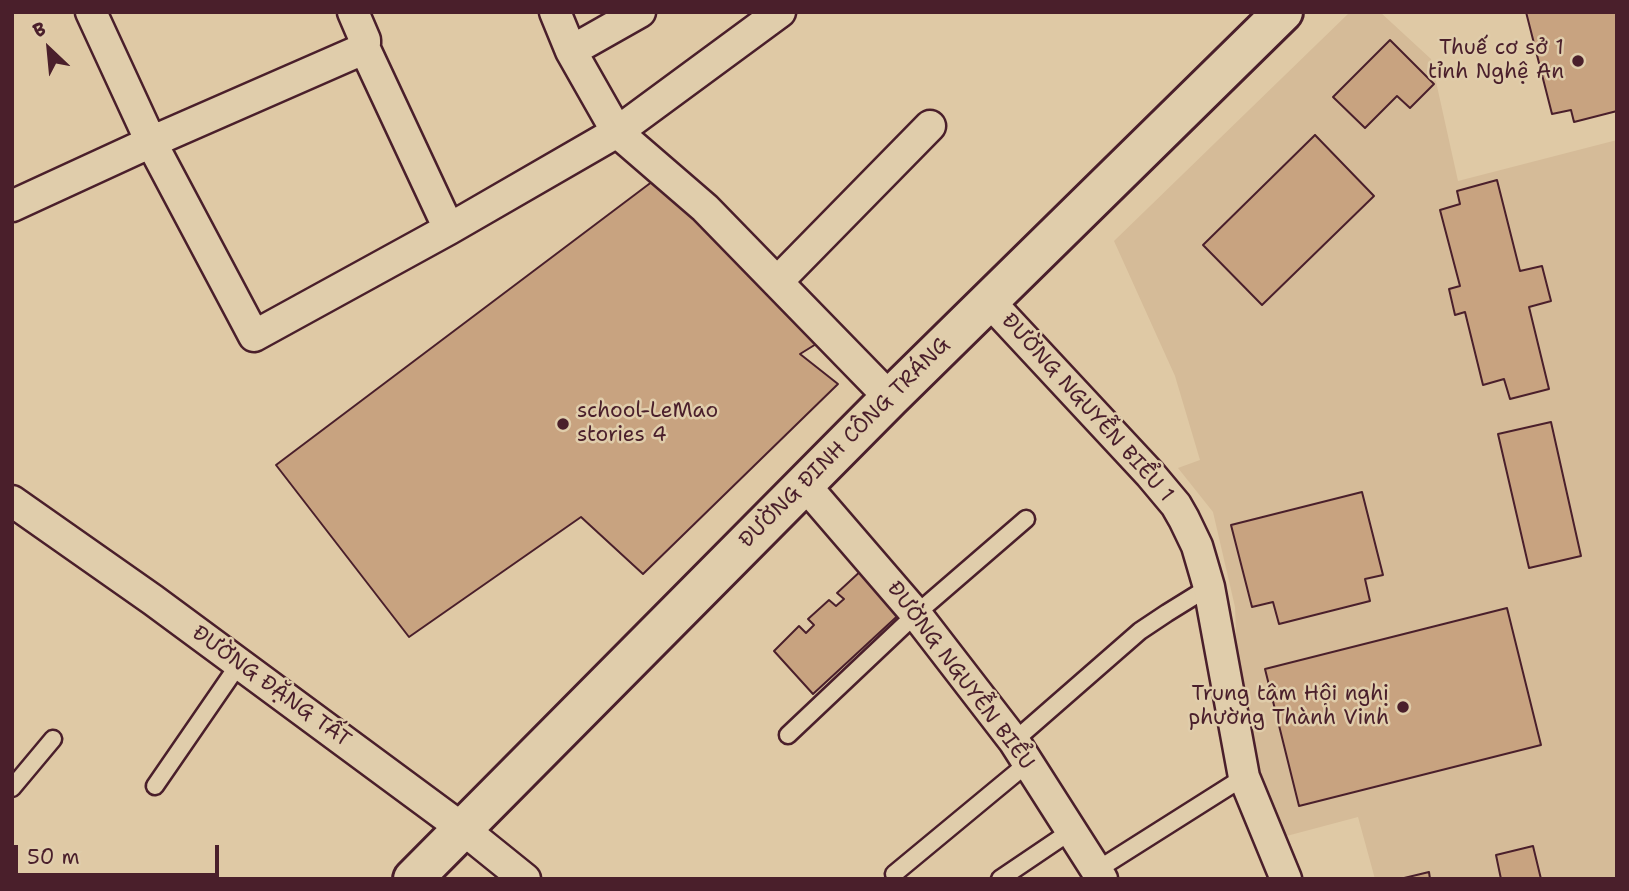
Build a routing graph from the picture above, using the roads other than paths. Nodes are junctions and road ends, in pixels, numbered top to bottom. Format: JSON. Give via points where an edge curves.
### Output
{"nodes":[{"id":1,"x":91,"y":12,"type":"edge"},
{"id":2,"x":353,"y":12,"type":"edge"},
{"id":3,"x":555,"y":12,"type":"edge"},
{"id":4,"x":640,"y":12,"type":"edge"},
{"id":5,"x":780,"y":12,"type":"edge"},
{"id":6,"x":1283,"y":12,"type":"edge"},
{"id":7,"x":364,"y":47,"type":"junction"},
{"id":8,"x":571,"y":51,"type":"junction"},
{"id":9,"x":930,"y":126,"type":"dead end"},
{"id":10,"x":617,"y":132,"type":"junction"},
{"id":11,"x":151,"y":142,"type":"junction"},
{"id":12,"x":12,"y":206,"type":"edge"},
{"id":13,"x":449,"y":229,"type":"junction"},
{"id":14,"x":777,"y":282,"type":"junction"},
{"id":15,"x":988,"y":300,"type":"junction"},
{"id":16,"x":890,"y":398,"type":"junction"},
{"id":17,"x":804,"y":484,"type":"junction"},
{"id":18,"x":12,"y":501,"type":"edge"},
{"id":19,"x":1026,"y":519,"type":"dead end"},
{"id":20,"x":1209,"y":587,"type":"junction"},
{"id":21,"x":916,"y":614,"type":"junction"},
{"id":22,"x":239,"y":664,"type":"junction"},
{"id":23,"x":788,"y":735,"type":"dead end"},
{"id":24,"x":53,"y":739,"type":"dead end"},
{"id":25,"x":1021,"y":752,"type":"junction"},
{"id":26,"x":1244,"y":777,"type":"junction"},
{"id":27,"x":155,"y":786,"type":"dead end"},
{"id":28,"x":12,"y":788,"type":"edge"},
{"id":29,"x":463,"y":829,"type":"junction"},
{"id":30,"x":1072,"y":831,"type":"junction"},
{"id":31,"x":894,"y":874,"type":"dead end"},
{"id":32,"x":1099,"y":874,"type":"edge"},
{"id":33,"x":412,"y":879,"type":"edge"},
{"id":34,"x":525,"y":879,"type":"edge"},
{"id":35,"x":1000,"y":879,"type":"edge"},
{"id":36,"x":1286,"y":879,"type":"edge"}],
"edges":[{"from":1,"to":11,"type":"street"},
{"from":2,"to":7,"type":"street"},
{"from":3,"to":8,"type":"street"},
{"from":4,"to":8,"type":"street"},
{"from":5,"to":10,"type":"street"},
{"from":6,"to":15,"type":"street","name":"ĐƯỜNG ĐINH CÔNG TRÁNG"},
{"from":7,"to":11,"type":"street"},
{"from":7,"to":13,"type":"street"},
{"from":8,"to":10,"type":"street"},
{"from":9,"to":14,"type":"street"},
{"from":10,"to":13,"type":"street"},
{"from":10,"to":14,"type":"street","via":[[705,208]]},
{"from":11,"to":12,"type":"street"},
{"from":11,"to":13,"type":"street","via":[[254,336]]},
{"from":14,"to":16,"type":"street"},
{"from":15,"to":16,"type":"street","name":"ĐƯỜNG ĐINH CÔNG TRÁNG"},
{"from":15,"to":20,"type":"street","name":"ĐƯỜNG NGUYỄN BIỂU 1","via":[[1176,505],[1197,546]]},
{"from":16,"to":17,"type":"street","name":"ĐƯỜNG ĐINH CÔNG TRÁNG"},
{"from":17,"to":21,"type":"street","name":"ĐƯỜNG NGUYỄN BIỂU"},
{"from":17,"to":29,"type":"street","name":"ĐƯỜNG ĐINH CÔNG TRÁNG"},
{"from":18,"to":22,"type":"street","name":"ĐƯỜNG ĐẶNG TẤT"},
{"from":19,"to":21,"type":"lane"},
{"from":20,"to":25,"type":"lane","via":[[1140,631]]},
{"from":20,"to":26,"type":"street","name":"ĐƯỜNG NGUYỄN BIỂU 1"},
{"from":21,"to":23,"type":"lane"},
{"from":21,"to":25,"type":"street","name":"ĐƯỜNG NGUYỄN BIỂU"},
{"from":22,"to":27,"type":"lane"},
{"from":22,"to":29,"type":"street","name":"ĐƯỜNG ĐẶNG TẤT"},
{"from":24,"to":28,"type":"lane"},
{"from":25,"to":30,"type":"street","name":"ĐƯỜNG NGUYỄN BIỂU"},
{"from":25,"to":31,"type":"lane"},
{"from":26,"to":32,"type":"lane"},
{"from":26,"to":36,"type":"street","name":"ĐƯỜNG NGUYỄN BIỂU 1"},
{"from":29,"to":33,"type":"street","name":"ĐƯỜNG ĐINH CÔNG TRÁNG"},
{"from":29,"to":34,"type":"street","name":"ĐƯỜNG ĐẶNG TẤT"},
{"from":30,"to":32,"type":"street","name":"ĐƯỜNG NGUYỄN BIỂU"},
{"from":30,"to":35,"type":"lane"}]}
